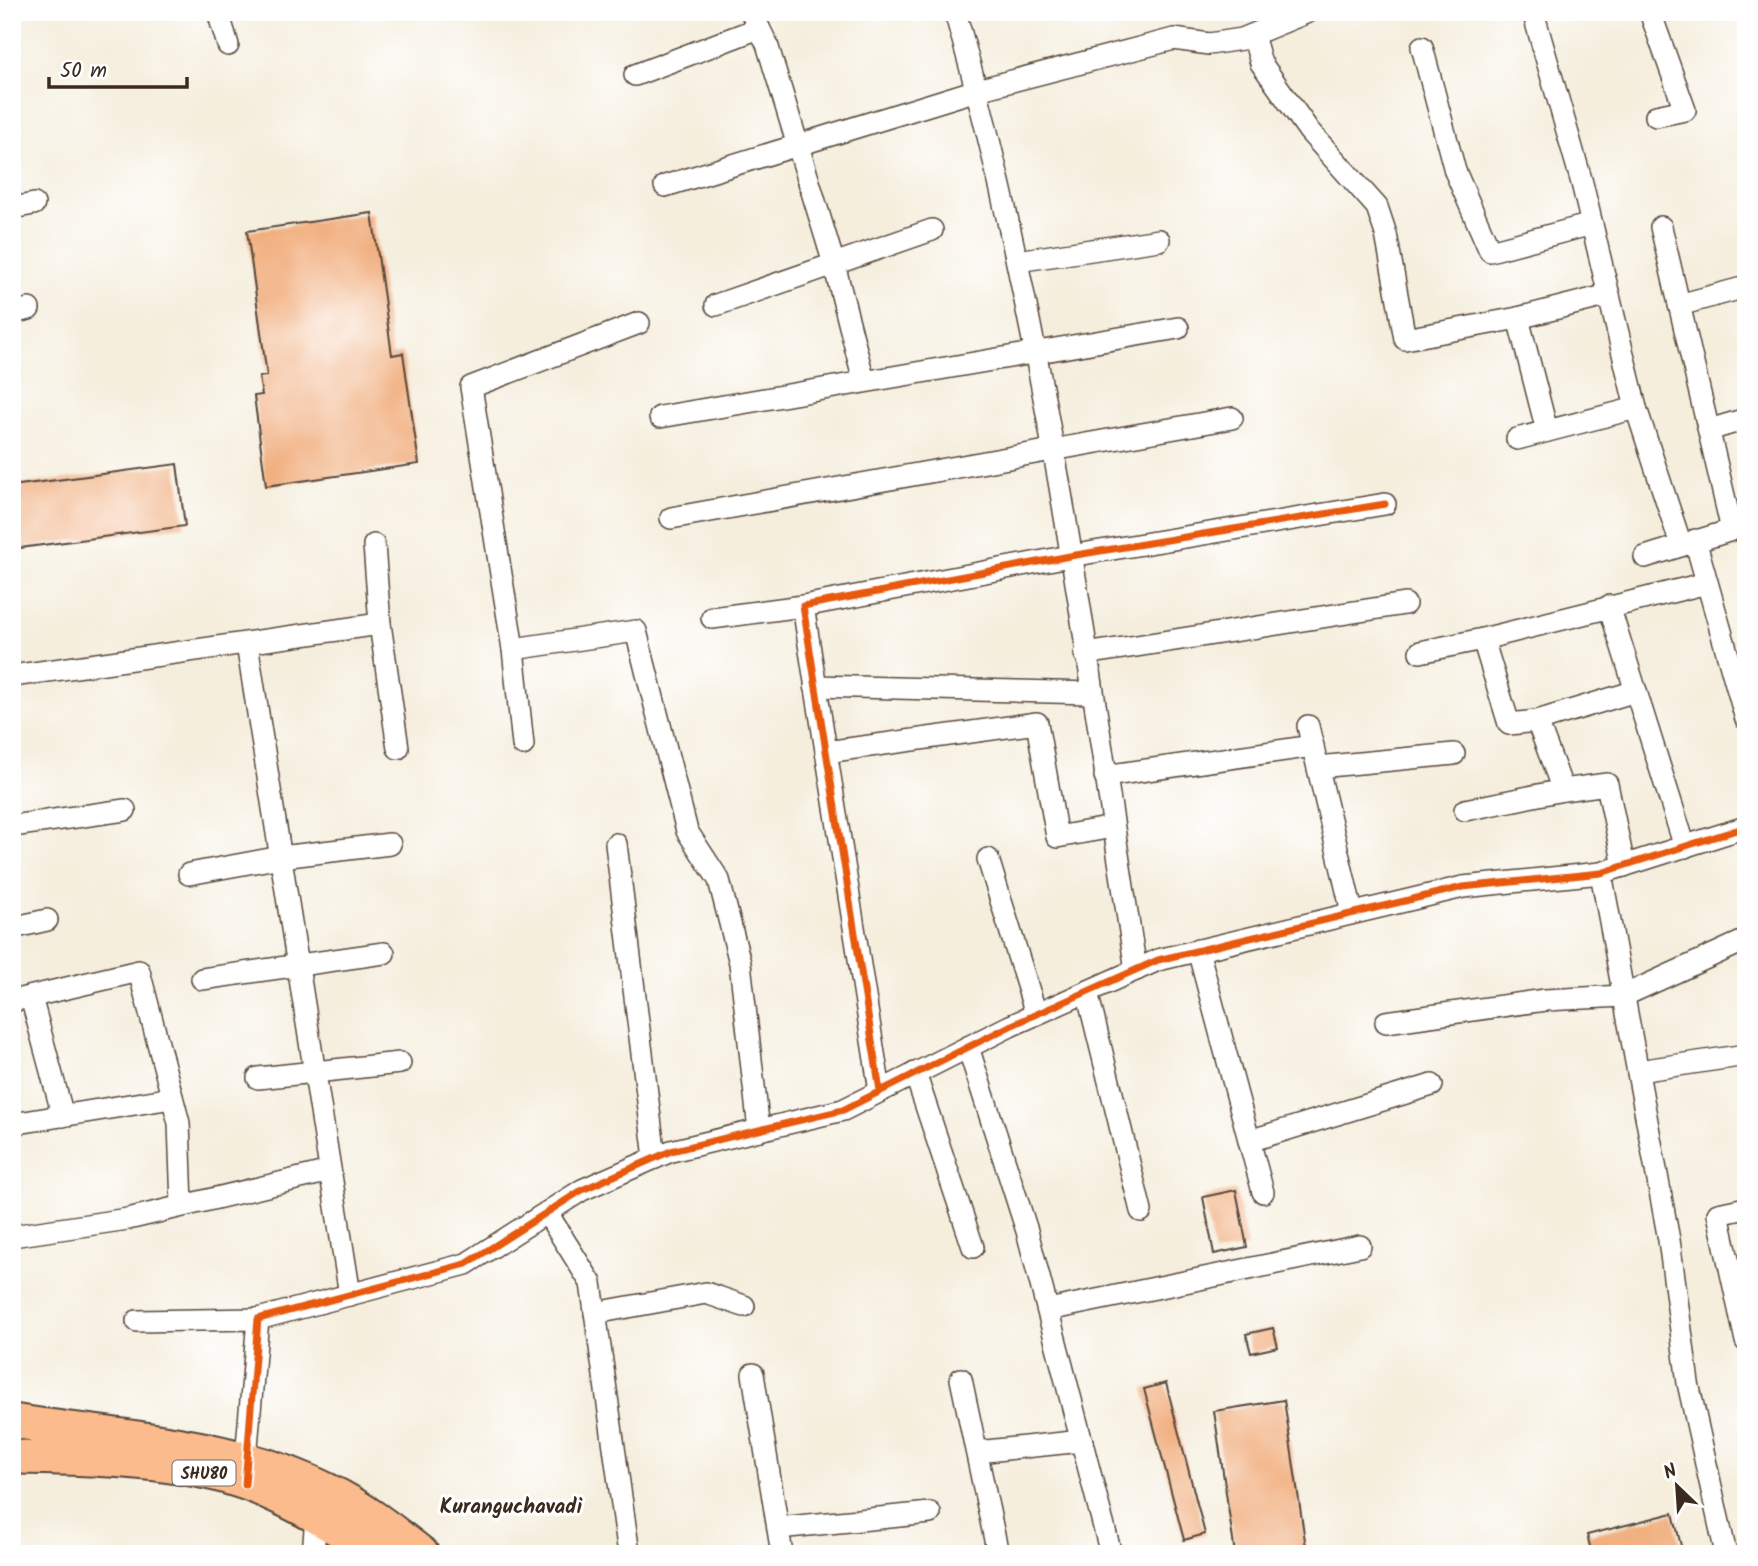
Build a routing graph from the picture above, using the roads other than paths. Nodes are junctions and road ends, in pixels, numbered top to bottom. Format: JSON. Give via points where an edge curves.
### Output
{"nodes":[{"id":1,"x":955,"y":12,"type":"edge"},
{"id":2,"x":1308,"y":12,"type":"edge"},
{"id":3,"x":1533,"y":12,"type":"edge"},
{"id":4,"x":1650,"y":12,"type":"edge"},
{"id":5,"x":220,"y":13,"type":"edge"},
{"id":6,"x":755,"y":20,"type":"edge"},
{"id":7,"x":1252,"y":36,"type":"junction"},
{"id":8,"x":228,"y":45,"type":"dead end"},
{"id":9,"x":1422,"y":47,"type":"dead end"},
{"id":10,"x":635,"y":75,"type":"dead end"},
{"id":11,"x":977,"y":90,"type":"junction"},
{"id":12,"x":1656,"y":116,"type":"dead end"},
{"id":13,"x":797,"y":143,"type":"junction"},
{"id":14,"x":665,"y":186,"type":"dead end"},
{"id":15,"x":34,"y":204,"type":"dead end"},
{"id":16,"x":12,"y":208,"type":"edge"},
{"id":17,"x":1592,"y":224,"type":"junction"},
{"id":18,"x":1661,"y":228,"type":"dead end"},
{"id":19,"x":932,"y":230,"type":"dead end"},
{"id":20,"x":1159,"y":240,"type":"dead end"},
{"id":21,"x":1017,"y":261,"type":"junction"},
{"id":22,"x":834,"y":264,"type":"junction"},
{"id":23,"x":1746,"y":287,"type":"edge"},
{"id":24,"x":1609,"y":295,"type":"junction"},
{"id":25,"x":716,"y":305,"type":"dead end"},
{"id":26,"x":1679,"y":305,"type":"junction"},
{"id":27,"x":1518,"y":318,"type":"junction"},
{"id":28,"x":639,"y":323,"type":"dead end"},
{"id":29,"x":1178,"y":328,"type":"dead end"},
{"id":30,"x":1037,"y":352,"type":"junction"},
{"id":31,"x":864,"y":382,"type":"junction"},
{"id":32,"x":1636,"y":408,"type":"junction"},
{"id":33,"x":660,"y":417,"type":"dead end"},
{"id":34,"x":1232,"y":418,"type":"dead end"},
{"id":35,"x":1746,"y":419,"type":"edge"},
{"id":36,"x":1709,"y":430,"type":"junction"},
{"id":37,"x":1547,"y":431,"type":"junction"},
{"id":38,"x":1517,"y":439,"type":"dead end"},
{"id":39,"x":1053,"y":450,"type":"junction"},
{"id":40,"x":1385,"y":504,"type":"dead end"},
{"id":41,"x":671,"y":518,"type":"dead end"},
{"id":42,"x":1739,"y":529,"type":"edge"},
{"id":43,"x":1688,"y":543,"type":"junction"},
{"id":44,"x":374,"y":545,"type":"dead end"},
{"id":45,"x":1070,"y":556,"type":"junction"},
{"id":46,"x":1645,"y":557,"type":"dead end"},
{"id":47,"x":1707,"y":583,"type":"junction"},
{"id":48,"x":1405,"y":604,"type":"dead end"},
{"id":49,"x":803,"y":606,"type":"junction"},
{"id":50,"x":1609,"y":606,"type":"junction"},
{"id":51,"x":712,"y":618,"type":"dead end"},
{"id":52,"x":380,"y":624,"type":"junction"},
{"id":53,"x":1483,"y":639,"type":"junction"},
{"id":54,"x":247,"y":644,"type":"junction"},
{"id":55,"x":513,"y":649,"type":"junction"},
{"id":56,"x":1420,"y":652,"type":"dead end"},
{"id":57,"x":1086,"y":654,"type":"junction"},
{"id":58,"x":12,"y":676,"type":"edge"},
{"id":59,"x":815,"y":686,"type":"junction"},
{"id":60,"x":1636,"y":691,"type":"junction"},
{"id":61,"x":1092,"y":693,"type":"junction"},
{"id":62,"x":1746,"y":719,"type":"edge"},
{"id":63,"x":1536,"y":721,"type":"junction"},
{"id":64,"x":523,"y":745,"type":"dead end"},
{"id":65,"x":398,"y":748,"type":"dead end"},
{"id":66,"x":826,"y":752,"type":"junction"},
{"id":67,"x":1454,"y":754,"type":"dead end"},
{"id":68,"x":1318,"y":767,"type":"junction"},
{"id":69,"x":1105,"y":776,"type":"junction"},
{"id":70,"x":1563,"y":790,"type":"junction"},
{"id":71,"x":125,"y":810,"type":"dead end"},
{"id":72,"x":1465,"y":810,"type":"dead end"},
{"id":73,"x":12,"y":826,"type":"edge"},
{"id":74,"x":1113,"y":827,"type":"junction"},
{"id":75,"x":1746,"y":827,"type":"edge"},
{"id":76,"x":390,"y":844,"type":"dead end"},
{"id":77,"x":616,"y":844,"type":"dead end"},
{"id":78,"x":1685,"y":847,"type":"junction"},
{"id":79,"x":281,"y":857,"type":"junction"},
{"id":80,"x":988,"y":859,"type":"dead end"},
{"id":81,"x":1623,"y":866,"type":"junction"},
{"id":82,"x":1601,"y":873,"type":"junction"},
{"id":83,"x":189,"y":874,"type":"dead end"},
{"id":84,"x":1352,"y":912,"type":"junction"},
{"id":85,"x":47,"y":920,"type":"dead end"},
{"id":86,"x":12,"y":928,"type":"edge"},
{"id":87,"x":1746,"y":940,"type":"edge"},
{"id":88,"x":1198,"y":950,"type":"junction"},
{"id":89,"x":384,"y":953,"type":"dead end"},
{"id":90,"x":298,"y":964,"type":"junction"},
{"id":91,"x":1136,"y":970,"type":"junction"},
{"id":92,"x":202,"y":979,"type":"dead end"},
{"id":93,"x":1087,"y":992,"type":"junction"},
{"id":94,"x":1623,"y":996,"type":"junction"},
{"id":95,"x":22,"y":999,"type":"edge"},
{"id":96,"x":1036,"y":1014,"type":"junction"},
{"id":97,"x":1386,"y":1022,"type":"dead end"},
{"id":98,"x":968,"y":1047,"type":"junction"},
{"id":99,"x":1746,"y":1055,"type":"edge"},
{"id":100,"x":400,"y":1063,"type":"dead end"},
{"id":101,"x":1638,"y":1071,"type":"junction"},
{"id":102,"x":315,"y":1073,"type":"junction"},
{"id":103,"x":915,"y":1073,"type":"junction"},
{"id":104,"x":258,"y":1078,"type":"dead end"},
{"id":105,"x":1432,"y":1084,"type":"dead end"},
{"id":106,"x":880,"y":1091,"type":"junction"},
{"id":107,"x":172,"y":1098,"type":"junction"},
{"id":108,"x":63,"y":1116,"type":"junction"},
{"id":109,"x":12,"y":1124,"type":"edge"},
{"id":110,"x":760,"y":1130,"type":"junction"},
{"id":111,"x":1249,"y":1141,"type":"junction"},
{"id":112,"x":655,"y":1158,"type":"junction"},
{"id":113,"x":330,"y":1171,"type":"junction"},
{"id":114,"x":1263,"y":1192,"type":"dead end"},
{"id":115,"x":182,"y":1205,"type":"junction"},
{"id":116,"x":1746,"y":1208,"type":"edge"},
{"id":117,"x":1141,"y":1211,"type":"dead end"},
{"id":118,"x":547,"y":1213,"type":"junction"},
{"id":119,"x":12,"y":1236,"type":"edge"},
{"id":120,"x":1360,"y":1246,"type":"dead end"},
{"id":121,"x":973,"y":1247,"type":"dead end"},
{"id":122,"x":350,"y":1295,"type":"junction"},
{"id":123,"x":744,"y":1306,"type":"dead end"},
{"id":124,"x":1048,"y":1310,"type":"junction"},
{"id":125,"x":595,"y":1313,"type":"junction"},
{"id":126,"x":258,"y":1319,"type":"junction"},
{"id":127,"x":137,"y":1321,"type":"dead end"},
{"id":128,"x":1746,"y":1341,"type":"edge"},
{"id":129,"x":753,"y":1374,"type":"dead end"},
{"id":130,"x":961,"y":1379,"type":"dead end"},
{"id":131,"x":12,"y":1421,"type":"edge"},
{"id":132,"x":1082,"y":1441,"type":"junction"},
{"id":133,"x":977,"y":1452,"type":"junction"},
{"id":134,"x":12,"y":1457,"type":"edge"},
{"id":135,"x":245,"y":1472,"type":"junction"},
{"id":136,"x":930,"y":1513,"type":"dead end"},
{"id":137,"x":316,"y":1517,"type":"junction"},
{"id":138,"x":778,"y":1528,"type":"junction"},
{"id":139,"x":313,"y":1554,"type":"edge"},
{"id":140,"x":377,"y":1554,"type":"edge"},
{"id":141,"x":422,"y":1554,"type":"edge"},
{"id":142,"x":629,"y":1554,"type":"edge"},
{"id":143,"x":782,"y":1554,"type":"edge"},
{"id":144,"x":999,"y":1554,"type":"edge"},
{"id":145,"x":1111,"y":1554,"type":"edge"},
{"id":146,"x":1726,"y":1554,"type":"edge"}],
"edges":[{"from":1,"to":11,"type":"street"},
{"from":2,"to":7,"type":"street"},
{"from":3,"to":17,"type":"street"},
{"from":4,"to":12,"type":"street","via":[[1685,110]]},
{"from":5,"to":8,"type":"street"},
{"from":6,"to":10,"type":"street"},
{"from":6,"to":13,"type":"street","via":[[767,44]]},
{"from":7,"to":11,"type":"street","via":[[1209,44],[1174,39]]},
{"from":7,"to":27,"type":"street","via":[[1261,63],[1309,131],[1377,206],[1405,339]]},
{"from":9,"to":17,"type":"street","via":[[1455,171],[1490,251]]},
{"from":11,"to":13,"type":"street"},
{"from":11,"to":21,"type":"street"},
{"from":13,"to":14,"type":"street"},
{"from":13,"to":22,"type":"street"},
{"from":15,"to":16,"type":"street"},
{"from":17,"to":24,"type":"street"},
{"from":18,"to":26,"type":"street"},
{"from":19,"to":22,"type":"street"},
{"from":20,"to":21,"type":"street"},
{"from":21,"to":30,"type":"street"},
{"from":22,"to":25,"type":"street"},
{"from":22,"to":31,"type":"street"},
{"from":23,"to":26,"type":"street"},
{"from":24,"to":27,"type":"street"},
{"from":24,"to":32,"type":"street"},
{"from":26,"to":36,"type":"street"},
{"from":27,"to":37,"type":"street"},
{"from":28,"to":55,"type":"street","via":[[471,387]]},
{"from":29,"to":30,"type":"street"},
{"from":30,"to":31,"type":"street"},
{"from":30,"to":39,"type":"street"},
{"from":31,"to":33,"type":"street"},
{"from":32,"to":37,"type":"street"},
{"from":32,"to":43,"type":"street"},
{"from":34,"to":39,"type":"street"},
{"from":35,"to":36,"type":"street"},
{"from":36,"to":42,"type":"street"},
{"from":37,"to":38,"type":"street"},
{"from":39,"to":41,"type":"street"},
{"from":39,"to":45,"type":"street"},
{"from":40,"to":45,"type":"street"},
{"from":42,"to":43,"type":"street"},
{"from":43,"to":46,"type":"street"},
{"from":43,"to":47,"type":"street"},
{"from":44,"to":52,"type":"street"},
{"from":45,"to":49,"type":"street"},
{"from":45,"to":57,"type":"street"},
{"from":47,"to":50,"type":"street"},
{"from":47,"to":62,"type":"street"},
{"from":48,"to":57,"type":"street"},
{"from":49,"to":51,"type":"street"},
{"from":49,"to":59,"type":"street"},
{"from":50,"to":53,"type":"street"},
{"from":50,"to":60,"type":"street"},
{"from":52,"to":54,"type":"street"},
{"from":52,"to":65,"type":"street"},
{"from":53,"to":56,"type":"street"},
{"from":53,"to":63,"type":"street","via":[[1509,724]]},
{"from":54,"to":58,"type":"street"},
{"from":54,"to":79,"type":"street"},
{"from":55,"to":64,"type":"street"},
{"from":55,"to":110,"type":"street","via":[[636,631],[687,831],[719,880],[740,963]]},
{"from":57,"to":61,"type":"street"},
{"from":59,"to":61,"type":"street"},
{"from":59,"to":66,"type":"street"},
{"from":60,"to":63,"type":"street"},
{"from":60,"to":78,"type":"street"},
{"from":61,"to":69,"type":"street"},
{"from":63,"to":70,"type":"street"},
{"from":66,"to":74,"type":"street","via":[[1037,723],[1058,837]]},
{"from":66,"to":106,"type":"street"},
{"from":67,"to":68,"type":"street"},
{"from":68,"to":69,"type":"street","via":[[1311,736]]},
{"from":68,"to":84,"type":"street"},
{"from":69,"to":74,"type":"street"},
{"from":70,"to":72,"type":"street"},
{"from":70,"to":81,"type":"street","via":[[1607,784]]},
{"from":71,"to":73,"type":"street"},
{"from":74,"to":91,"type":"street"},
{"from":75,"to":78,"type":"street"},
{"from":76,"to":79,"type":"street"},
{"from":77,"to":112,"type":"street"},
{"from":78,"to":81,"type":"street"},
{"from":79,"to":83,"type":"street"},
{"from":79,"to":90,"type":"street"},
{"from":80,"to":96,"type":"street"},
{"from":81,"to":82,"type":"street"},
{"from":82,"to":84,"type":"street","via":[[1463,887]]},
{"from":82,"to":94,"type":"street"},
{"from":84,"to":88,"type":"street"},
{"from":85,"to":86,"type":"street"},
{"from":87,"to":94,"type":"street"},
{"from":88,"to":91,"type":"street"},
{"from":88,"to":111,"type":"street"},
{"from":89,"to":90,"type":"street"},
{"from":90,"to":92,"type":"street"},
{"from":90,"to":102,"type":"street"},
{"from":91,"to":93,"type":"street"},
{"from":93,"to":96,"type":"street"},
{"from":93,"to":117,"type":"street"},
{"from":94,"to":97,"type":"street","via":[[1545,1000]]},
{"from":94,"to":101,"type":"street"},
{"from":95,"to":107,"type":"street","via":[[139,971]]},
{"from":95,"to":108,"type":"street"},
{"from":96,"to":98,"type":"street"},
{"from":98,"to":103,"type":"street"},
{"from":98,"to":124,"type":"street"},
{"from":99,"to":101,"type":"street"},
{"from":100,"to":102,"type":"street"},
{"from":101,"to":146,"type":"street","via":[[1669,1240],[1688,1383]]},
{"from":102,"to":104,"type":"street"},
{"from":102,"to":113,"type":"street"},
{"from":103,"to":106,"type":"street"},
{"from":103,"to":121,"type":"street"},
{"from":105,"to":111,"type":"street"},
{"from":106,"to":110,"type":"street","via":[[843,1110]]},
{"from":107,"to":108,"type":"street"},
{"from":107,"to":115,"type":"street","via":[[178,1124]]},
{"from":108,"to":109,"type":"street"},
{"from":110,"to":112,"type":"street"},
{"from":111,"to":114,"type":"street"},
{"from":112,"to":118,"type":"street","via":[[582,1190]]},
{"from":113,"to":115,"type":"street"},
{"from":113,"to":122,"type":"street"},
{"from":115,"to":119,"type":"street","via":[[128,1219]]},
{"from":116,"to":128,"type":"street","via":[[1718,1214]]},
{"from":118,"to":122,"type":"street","via":[[466,1264]]},
{"from":118,"to":125,"type":"street","via":[[591,1283]]},
{"from":120,"to":124,"type":"street"},
{"from":122,"to":126,"type":"street"},
{"from":123,"to":125,"type":"street","via":[[706,1293]]},
{"from":124,"to":132,"type":"street"},
{"from":125,"to":142,"type":"street"},
{"from":126,"to":127,"type":"street"},
{"from":126,"to":135,"type":"street"},
{"from":129,"to":138,"type":"street"},
{"from":130,"to":133,"type":"street"},
{"from":131,"to":135,"type":"main road","number":"SHU80","via":[[224,1454]]},
{"from":132,"to":133,"type":"street"},
{"from":132,"to":145,"type":"street"},
{"from":133,"to":144,"type":"street"},
{"from":134,"to":135,"type":"main road","number":"SHU80"},
{"from":135,"to":137,"type":"main road","number":"SHU80"},
{"from":135,"to":141,"type":"main road","number":"SHU80","via":[[330,1491]]},
{"from":136,"to":138,"type":"street"},
{"from":137,"to":139,"type":"street"},
{"from":137,"to":140,"type":"main road","number":"SHU80"},
{"from":138,"to":143,"type":"street"}]}
